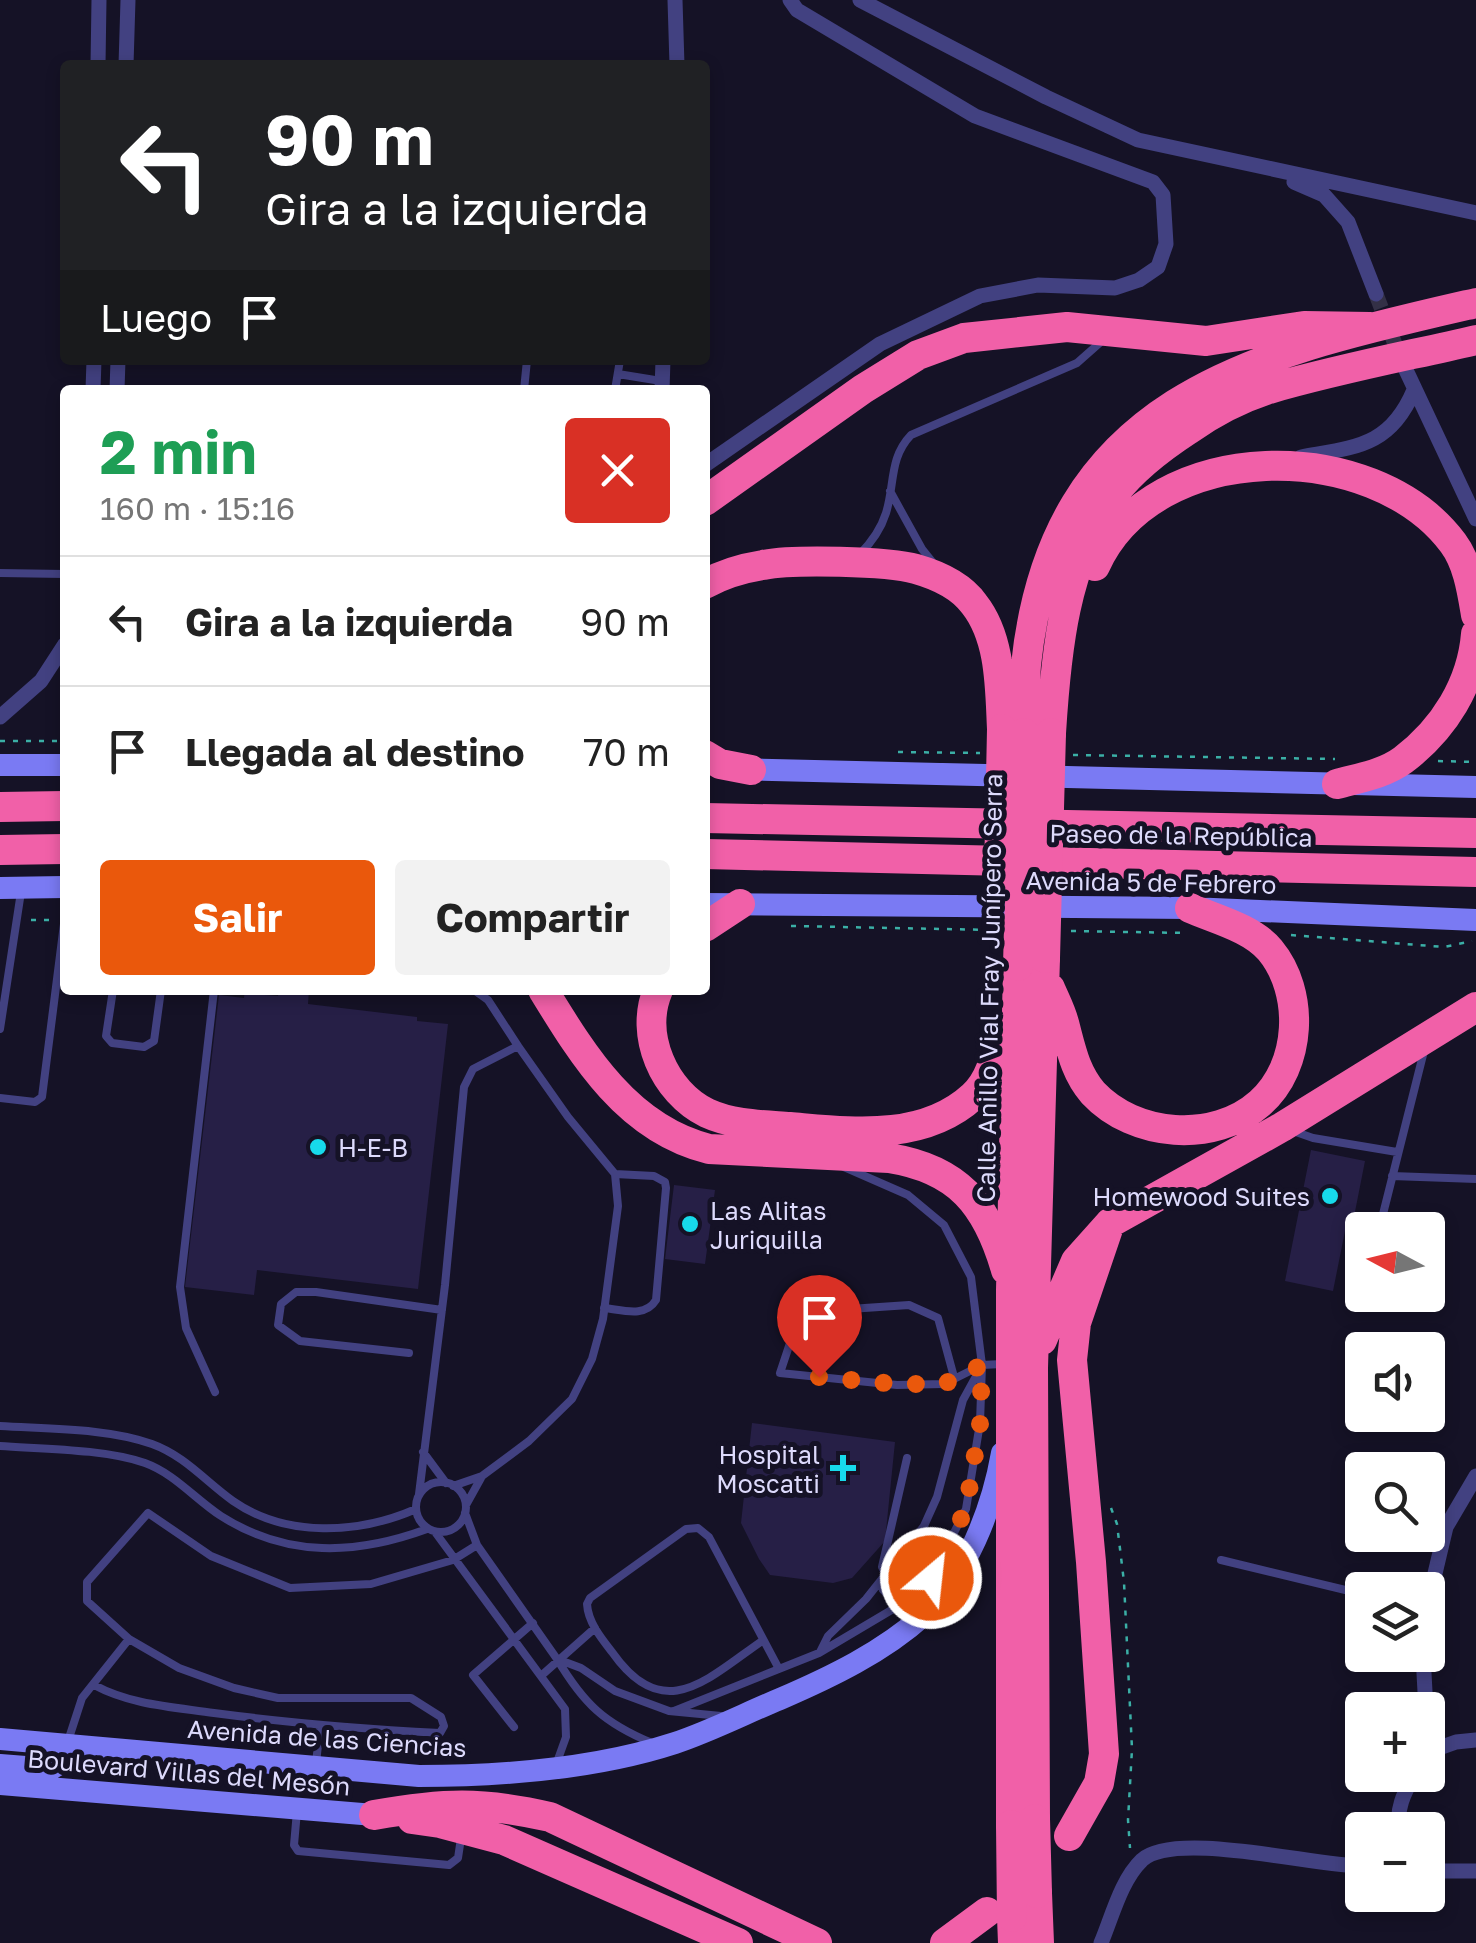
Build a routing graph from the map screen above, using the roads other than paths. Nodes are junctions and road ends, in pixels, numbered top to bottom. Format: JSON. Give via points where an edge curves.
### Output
{"nodes":[{"id":1,"x":99,"y":0,"type":"edge"},
{"id":2,"x":128,"y":0,"type":"edge"},
{"id":3,"x":675,"y":0,"type":"edge"},
{"id":4,"x":790,"y":0,"type":"edge"},
{"id":5,"x":860,"y":0,"type":"edge"},
{"id":6,"x":98,"y":60,"type":"edge"},
{"id":7,"x":126,"y":60,"type":"edge"},
{"id":8,"x":677,"y":60,"type":"edge"},
{"id":9,"x":1270,"y":171,"type":"junction"},
{"id":10,"x":1476,"y":212,"type":"edge"},
{"id":11,"x":1376,"y":294,"type":"tunnel mouth"},
{"id":12,"x":1476,"y":304,"type":"edge"},
{"id":13,"x":1370,"y":327,"type":"junction"},
{"id":14,"x":1109,"y":330,"type":"junction"},
{"id":15,"x":1476,"y":340,"type":"edge"},
{"id":16,"x":619,"y":365,"type":"edge"},
{"id":17,"x":1405,"y":368,"type":"tunnel mouth"},
{"id":18,"x":618,"y":374,"type":"junction"},
{"id":19,"x":616,"y":385,"type":"edge"},
{"id":20,"x":662,"y":385,"type":"edge"},
{"id":21,"x":1414,"y":390,"type":"junction"},
{"id":22,"x":710,"y":463,"type":"edge"},
{"id":23,"x":1203,"y":474,"type":"junction"},
{"id":24,"x":890,"y":490,"type":"junction"},
{"id":25,"x":710,"y":498,"type":"edge"},
{"id":26,"x":1476,"y":519,"type":"edge"},
{"id":27,"x":710,"y":558,"type":"edge"},
{"id":28,"x":765,"y":564,"type":"junction"},
{"id":29,"x":848,"y":564,"type":"junction"},
{"id":30,"x":0,"y":573,"type":"edge"},
{"id":31,"x":60,"y":574,"type":"edge"},
{"id":32,"x":948,"y":580,"type":"junction"},
{"id":33,"x":710,"y":582,"type":"edge"},
{"id":34,"x":1476,"y":615,"type":"edge"},
{"id":35,"x":1476,"y":634,"type":"edge"},
{"id":36,"x":60,"y":652,"type":"edge"},
{"id":37,"x":1056,"y":656,"type":"junction"},
{"id":38,"x":0,"y":718,"type":"edge"},
{"id":39,"x":1025,"y":741,"type":"junction"},
{"id":40,"x":710,"y":759,"type":"edge"},
{"id":41,"x":0,"y":764,"type":"edge"},
{"id":42,"x":60,"y":765,"type":"edge"},
{"id":43,"x":710,"y":768,"type":"edge"},
{"id":44,"x":751,"y":770,"type":"junction"},
{"id":45,"x":1340,"y":772,"type":"junction"},
{"id":46,"x":1476,"y":787,"type":"edge"},
{"id":47,"x":0,"y":804,"type":"edge"},
{"id":48,"x":60,"y":806,"type":"edge"},
{"id":49,"x":710,"y":818,"type":"edge"},
{"id":50,"x":1476,"y":833,"type":"edge"},
{"id":51,"x":60,"y":849,"type":"edge"},
{"id":52,"x":0,"y":850,"type":"edge"},
{"id":53,"x":710,"y":854,"type":"edge"},
{"id":54,"x":1476,"y":872,"type":"edge"},
{"id":55,"x":11,"y":888,"type":"edge"},
{"id":56,"x":60,"y":888,"type":"edge"},
{"id":57,"x":710,"y":904,"type":"edge"},
{"id":58,"x":740,"y":904,"type":"junction"},
{"id":59,"x":1476,"y":920,"type":"edge"},
{"id":60,"x":1192,"y":921,"type":"junction"},
{"id":61,"x":710,"y":923,"type":"edge"},
{"id":62,"x":60,"y":957,"type":"edge"},
{"id":63,"x":1032,"y":959,"type":"junction"},
{"id":64,"x":112,"y":995,"type":"edge"},
{"id":65,"x":160,"y":995,"type":"edge"},
{"id":66,"x":213,"y":995,"type":"edge"},
{"id":67,"x":481,"y":995,"type":"edge"},
{"id":68,"x":546,"y":995,"type":"edge"},
{"id":69,"x":656,"y":995,"type":"edge"},
{"id":70,"x":1476,"y":1007,"type":"edge"},
{"id":71,"x":0,"y":1030,"type":"edge"},
{"id":72,"x":1000,"y":1034,"type":"junction"},
{"id":73,"x":1428,"y":1037,"type":"junction"},
{"id":74,"x":518,"y":1046,"type":"junction"},
{"id":75,"x":0,"y":1098,"type":"edge"},
{"id":76,"x":1282,"y":1127,"type":"junction"},
{"id":77,"x":1396,"y":1152,"type":"junction"},
{"id":78,"x":822,"y":1155,"type":"junction"},
{"id":79,"x":615,"y":1174,"type":"junction"},
{"id":80,"x":1392,"y":1176,"type":"junction"},
{"id":81,"x":1476,"y":1179,"type":"edge"},
{"id":82,"x":1015,"y":1212,"type":"junction"},
{"id":83,"x":1383,"y":1212,"type":"edge"},
{"id":84,"x":1110,"y":1223,"type":"junction"},
{"id":85,"x":1012,"y":1290,"type":"junction"},
{"id":86,"x":604,"y":1308,"type":"junction"},
{"id":87,"x":442,"y":1310,"type":"junction"},
{"id":88,"x":408,"y":1353,"type":"dead end"},
{"id":89,"x":1009,"y":1366,"type":"junction"},
{"id":90,"x":954,"y":1377,"type":"junction"},
{"id":91,"x":215,"y":1392,"type":"dead end"},
{"id":92,"x":1011,"y":1405,"type":"junction"},
{"id":93,"x":0,"y":1426,"type":"edge"},
{"id":94,"x":0,"y":1446,"type":"edge"},
{"id":95,"x":423,"y":1452,"type":"junction"},
{"id":96,"x":907,"y":1458,"type":"dead end"},
{"id":97,"x":191,"y":1464,"type":"junction"},
{"id":98,"x":482,"y":1476,"type":"junction"},
{"id":99,"x":1476,"y":1476,"type":"edge"},
{"id":100,"x":177,"y":1480,"type":"junction"},
{"id":101,"x":450,"y":1484,"type":"junction"},
{"id":102,"x":419,"y":1494,"type":"junction"},
{"id":103,"x":465,"y":1509,"type":"junction"},
{"id":104,"x":416,"y":1510,"type":"junction"},
{"id":105,"x":290,"y":1524,"type":"junction"},
{"id":106,"x":431,"y":1530,"type":"junction"},
{"id":107,"x":287,"y":1545,"type":"junction"},
{"id":108,"x":477,"y":1545,"type":"junction"},
{"id":109,"x":452,"y":1560,"type":"junction"},
{"id":110,"x":1221,"y":1560,"type":"dead end"},
{"id":111,"x":1435,"y":1572,"type":"edge"},
{"id":112,"x":886,"y":1575,"type":"junction"},
{"id":113,"x":882,"y":1590,"type":"dead end"},
{"id":114,"x":1345,"y":1590,"type":"edge"},
{"id":115,"x":899,"y":1606,"type":"junction"},
{"id":116,"x":534,"y":1623,"type":"junction"},
{"id":117,"x":595,"y":1628,"type":"junction"},
{"id":118,"x":129,"y":1639,"type":"junction"},
{"id":119,"x":513,"y":1640,"type":"junction"},
{"id":120,"x":762,"y":1640,"type":"junction"},
{"id":121,"x":819,"y":1654,"type":"junction"},
{"id":122,"x":557,"y":1660,"type":"junction"},
{"id":123,"x":779,"y":1669,"type":"junction"},
{"id":124,"x":542,"y":1675,"type":"junction"},
{"id":125,"x":94,"y":1685,"type":"junction"},
{"id":126,"x":674,"y":1711,"type":"junction"},
{"id":127,"x":736,"y":1718,"type":"junction"},
{"id":128,"x":514,"y":1726,"type":"dead end"},
{"id":129,"x":320,"y":1727,"type":"junction"},
{"id":130,"x":0,"y":1739,"type":"edge"},
{"id":131,"x":1476,"y":1740,"type":"edge"},
{"id":132,"x":66,"y":1746,"type":"junction"},
{"id":133,"x":662,"y":1746,"type":"junction"},
{"id":134,"x":1445,"y":1746,"type":"edge"},
{"id":135,"x":0,"y":1765,"type":"edge"},
{"id":136,"x":556,"y":1766,"type":"junction"},
{"id":137,"x":316,"y":1768,"type":"junction"},
{"id":138,"x":0,"y":1784,"type":"edge"},
{"id":139,"x":297,"y":1809,"type":"junction"},
{"id":140,"x":374,"y":1814,"type":"junction"},
{"id":141,"x":1023,"y":1822,"type":"junction"},
{"id":142,"x":463,"y":1829,"type":"junction"},
{"id":143,"x":1069,"y":1836,"type":"dead end"},
{"id":144,"x":1345,"y":1864,"type":"edge"},
{"id":145,"x":1445,"y":1871,"type":"edge"},
{"id":146,"x":1476,"y":1871,"type":"edge"},
{"id":147,"x":1004,"y":1924,"type":"edge"},
{"id":148,"x":738,"y":1943,"type":"edge"},
{"id":149,"x":818,"y":1943,"type":"edge"},
{"id":150,"x":946,"y":1943,"type":"edge"},
{"id":151,"x":1039,"y":1943,"type":"edge"},
{"id":152,"x":1101,"y":1943,"type":"edge"}],
"edges":[{"from":1,"to":6,"type":"street"},
{"from":2,"to":7,"type":"street"},
{"from":3,"to":8,"type":"street"},
{"from":4,"to":22,"type":"street","via":[[796,10],[975,116],[1153,182],[1162,195],[1166,244],[1158,267],[1116,288],[1038,285],[980,296],[896,336]]},
{"from":5,"to":9,"type":"street","via":[[1138,140]]},
{"from":9,"to":10,"type":"street"},
{"from":9,"to":11,"type":"street","via":[[1324,195],[1348,222]]},
{"from":12,"to":13,"type":"highway","name":"Calle Anillo Vial Fray Junípero Serra"},
{"from":13,"to":14,"type":"highway","via":[[1304,326],[1206,340]]},
{"from":13,"to":39,"type":"highway","name":"Calle Anillo Vial Fray Junípero Serra","via":[[1224,375],[1177,400],[1099,470],[1046,568],[1026,664]]},
{"from":14,"to":24,"type":"lane","via":[[1077,362],[911,434],[895,459]]},
{"from":14,"to":25,"type":"highway","via":[[1066,327],[964,338],[918,355]]},
{"from":15,"to":37,"type":"highway","name":"Calle Anillo Vial Fray Junípero Serra","via":[[1266,390],[1161,448],[1114,494],[1087,544]]},
{"from":16,"to":18,"type":"lane"},
{"from":17,"to":21,"type":"street"},
{"from":18,"to":19,"type":"lane"},
{"from":18,"to":20,"type":"lane"},
{"from":21,"to":23,"type":"street","via":[[1381,438]]},
{"from":21,"to":26,"type":"street"},
{"from":23,"to":34,"type":"highway","via":[[1312,468],[1390,489],[1456,545]]},
{"from":23,"to":37,"type":"highway","via":[[1130,514],[1100,556]]},
{"from":24,"to":29,"type":"lane","via":[[876,535]]},
{"from":24,"to":32,"type":"lane","via":[[922,549]]},
{"from":27,"to":28,"type":"highway"},
{"from":28,"to":29,"type":"highway"},
{"from":28,"to":33,"type":"highway"},
{"from":29,"to":32,"type":"highway","via":[[913,568]]},
{"from":30,"to":31,"type":"lane"},
{"from":32,"to":39,"type":"highway","via":[[974,604],[992,637],[1000,680]]},
{"from":35,"to":45,"type":"highway","via":[[1474,661],[1456,702],[1430,734],[1378,773]]},
{"from":36,"to":38,"type":"street","via":[[41,681]]},
{"from":37,"to":39,"type":"highway","name":"Calle Anillo Vial Fray Junípero Serra"},
{"from":39,"to":63,"type":"highway","name":"Calle Anillo Vial Fray Junípero Serra","bridge":true},
{"from":39,"to":63,"type":"highway","bridge":true},
{"from":40,"to":44,"type":"highway"},
{"from":41,"to":42,"type":"main road"},
{"from":43,"to":44,"type":"main road"},
{"from":44,"to":45,"type":"main road"},
{"from":45,"to":46,"type":"main road"},
{"from":47,"to":48,"type":"highway"},
{"from":49,"to":50,"type":"highway","name":"Paseo de la República"},
{"from":51,"to":52,"type":"highway"},
{"from":53,"to":54,"type":"highway","name":"Paseo de la República"},
{"from":55,"to":56,"type":"main road"},
{"from":55,"to":71,"type":"lane","via":[[16,920]]},
{"from":57,"to":58,"type":"main road","name":"Avenida 5 de Febrero"},
{"from":58,"to":60,"type":"main road","name":"Avenida 5 de Febrero"},
{"from":58,"to":61,"type":"highway"},
{"from":59,"to":60,"type":"main road","name":"Avenida 5 de Febrero"},
{"from":60,"to":63,"type":"highway","via":[[1252,935],[1270,949],[1293,1000],[1292,1049],[1260,1103],[1191,1131],[1128,1120],[1094,1094],[1079,1074],[1064,1020]]},
{"from":62,"to":75,"type":"lane","via":[[42,1096],[35,1102]]},
{"from":63,"to":72,"type":"highway"},
{"from":63,"to":82,"type":"highway","name":"Calle Anillo Vial Fray Junípero Serra"},
{"from":63,"to":89,"type":"highway","name":"Calle Anillo Vial Fray Junípero Serra"},
{"from":64,"to":65,"type":"lane","via":[[106,1036],[112,1043],[144,1046],[154,1042]]},
{"from":66,"to":91,"type":"lane","via":[[180,1287],[186,1328]]},
{"from":67,"to":74,"type":"lane"},
{"from":68,"to":78,"type":"highway","via":[[615,1094],[659,1129],[709,1149]]},
{"from":69,"to":72,"type":"highway","via":[[650,1034],[662,1068],[705,1112],[734,1122],[868,1133],[921,1124],[975,1094],[993,1065]]},
{"from":70,"to":73,"type":"highway"},
{"from":72,"to":82,"type":"highway"},
{"from":73,"to":76,"type":"highway"},
{"from":73,"to":77,"type":"lane"},
{"from":74,"to":79,"type":"lane"},
{"from":74,"to":87,"type":"lane","via":[[473,1070],[464,1087]]},
{"from":76,"to":77,"type":"lane"},
{"from":76,"to":84,"type":"highway"},
{"from":77,"to":80,"type":"lane"},
{"from":78,"to":85,"type":"highway","via":[[918,1163],[939,1171],[980,1208]]},
{"from":78,"to":89,"type":"lane","via":[[908,1195],[944,1225]]},
{"from":79,"to":86,"type":"lane","via":[[618,1206]]},
{"from":79,"to":86,"type":"lane","via":[[654,1176],[666,1188],[656,1300],[643,1312]]},
{"from":80,"to":81,"type":"lane"},
{"from":80,"to":83,"type":"lane"},
{"from":82,"to":85,"type":"highway","name":"Calle Anillo Vial Fray Junípero Serra"},
{"from":84,"to":89,"type":"highway","via":[[1076,1261],[1050,1316]]},
{"from":84,"to":143,"type":"highway","via":[[1076,1323],[1072,1360],[1104,1754],[1099,1783]]},
{"from":85,"to":89,"type":"highway","name":"Calle Anillo Vial Fray Junípero Serra"},
{"from":86,"to":98,"type":"lane","via":[[592,1358],[572,1399]]},
{"from":87,"to":88,"type":"lane","via":[[316,1292],[296,1292],[281,1304],[278,1325],[300,1340]]},
{"from":87,"to":95,"type":"lane"},
{"from":89,"to":90,"type":"lane"},
{"from":89,"to":92,"type":"highway","name":"Calle Anillo Vial Fray Junípero Serra"},
{"from":89,"to":112,"type":"lane","via":[[963,1400],[937,1497]]},
{"from":89,"to":115,"type":"lane","via":[[980,1424],[966,1509],[931,1578]]},
{"from":89,"to":141,"type":"highway","name":"Calle Anillo Vial Fray Junípero Serra"},
{"from":90,"to":90,"type":"lane","via":[[938,1318],[909,1305],[820,1311],[791,1340],[780,1366],[780,1374],[897,1384],[944,1384]]},
{"from":92,"to":127,"type":"main road","name":"Avenida de las Ciencias","via":[[988,1510],[952,1582],[925,1614],[884,1646]]},
{"from":92,"to":141,"type":"highway","name":"Calle Anillo Vial Fray Junípero Serra"},
{"from":93,"to":97,"type":"lane","via":[[146,1442]]},
{"from":94,"to":100,"type":"lane","via":[[144,1463]]},
{"from":95,"to":101,"type":"lane"},
{"from":95,"to":102,"type":"lane"},
{"from":96,"to":112,"type":"lane","via":[[882,1567]]},
{"from":97,"to":100,"type":"lane"},
{"from":97,"to":105,"type":"lane","via":[[233,1501]]},
{"from":98,"to":101,"type":"lane"},
{"from":98,"to":103,"type":"lane"},
{"from":99,"to":111,"type":"street","via":[[1446,1527]]},
{"from":100,"to":107,"type":"lane","via":[[220,1516]]},
{"from":101,"to":102,"type":"lane","via":[[431,1484]]},
{"from":101,"to":103,"type":"lane"},
{"from":102,"to":104,"type":"lane"},
{"from":103,"to":106,"type":"lane","via":[[457,1526]]},
{"from":103,"to":108,"type":"lane"},
{"from":104,"to":105,"type":"lane","via":[[336,1530]]},
{"from":104,"to":106,"type":"lane"},
{"from":105,"to":107,"type":"lane"},
{"from":106,"to":107,"type":"lane","via":[[334,1550]]},
{"from":106,"to":109,"type":"lane"},
{"from":108,"to":109,"type":"lane"},
{"from":108,"to":116,"type":"lane"},
{"from":109,"to":118,"type":"lane","via":[[371,1584],[290,1588],[211,1556],[148,1513],[87,1582],[87,1601]]},
{"from":109,"to":119,"type":"lane"},
{"from":110,"to":114,"type":"lane"},
{"from":112,"to":121,"type":"lane"},
{"from":113,"to":115,"type":"lane"},
{"from":115,"to":121,"type":"lane"},
{"from":116,"to":119,"type":"lane"},
{"from":116,"to":122,"type":"lane"},
{"from":117,"to":120,"type":"lane","via":[[646,1686],[676,1693]]},
{"from":117,"to":120,"type":"lane","via":[[586,1610],[590,1598],[686,1529],[698,1528],[709,1537]]},
{"from":117,"to":122,"type":"lane"},
{"from":118,"to":125,"type":"lane"},
{"from":118,"to":129,"type":"lane","via":[[179,1668],[234,1688],[278,1698],[412,1698],[444,1726],[440,1733]]},
{"from":119,"to":124,"type":"lane"},
{"from":119,"to":128,"type":"lane","via":[[473,1675]]},
{"from":120,"to":123,"type":"lane"},
{"from":121,"to":123,"type":"lane"},
{"from":122,"to":124,"type":"lane"},
{"from":122,"to":126,"type":"lane","via":[[615,1691]]},
{"from":122,"to":133,"type":"lane","via":[[598,1714]]},
{"from":123,"to":126,"type":"lane"},
{"from":124,"to":136,"type":"lane","via":[[565,1708],[566,1738]]},
{"from":125,"to":129,"type":"lane","via":[[120,1699]]},
{"from":125,"to":132,"type":"lane","via":[[82,1698]]},
{"from":126,"to":127,"type":"lane"},
{"from":127,"to":133,"type":"main road","name":"Avenida de las Ciencias"},
{"from":129,"to":137,"type":"lane"},
{"from":130,"to":132,"type":"main road","name":"Avenida de las Ciencias"},
{"from":131,"to":134,"type":"street"},
{"from":132,"to":135,"type":"main road","via":[[51,1769]]},
{"from":132,"to":137,"type":"main road","name":"Avenida de las Ciencias"},
{"from":133,"to":136,"type":"main road","name":"Avenida de las Ciencias"},
{"from":136,"to":137,"type":"main road","name":"Avenida de las Ciencias","via":[[449,1776]]},
{"from":138,"to":139,"type":"main road","name":"Boulevard Villas del Mesón"},
{"from":139,"to":140,"type":"main road","name":"Boulevard Villas del Mesón"},
{"from":139,"to":142,"type":"lane","via":[[298,1851],[449,1865],[458,1858]]},
{"from":140,"to":142,"type":"highway"},
{"from":140,"to":149,"type":"highway","via":[[439,1804],[504,1806],[550,1817]]},
{"from":141,"to":147,"type":"highway","name":"Calle Anillo Vial Fray Junípero Serra","bridge":true},
{"from":141,"to":151,"type":"highway","name":"Calle Anillo Vial Fray Junípero Serra","bridge":true},
{"from":142,"to":148,"type":"highway","via":[[504,1840]]},
{"from":144,"to":152,"type":"street","via":[[1192,1847],[1158,1852],[1128,1880]]},
{"from":145,"to":146,"type":"street"},
{"from":147,"to":150,"type":"highway"}]}
